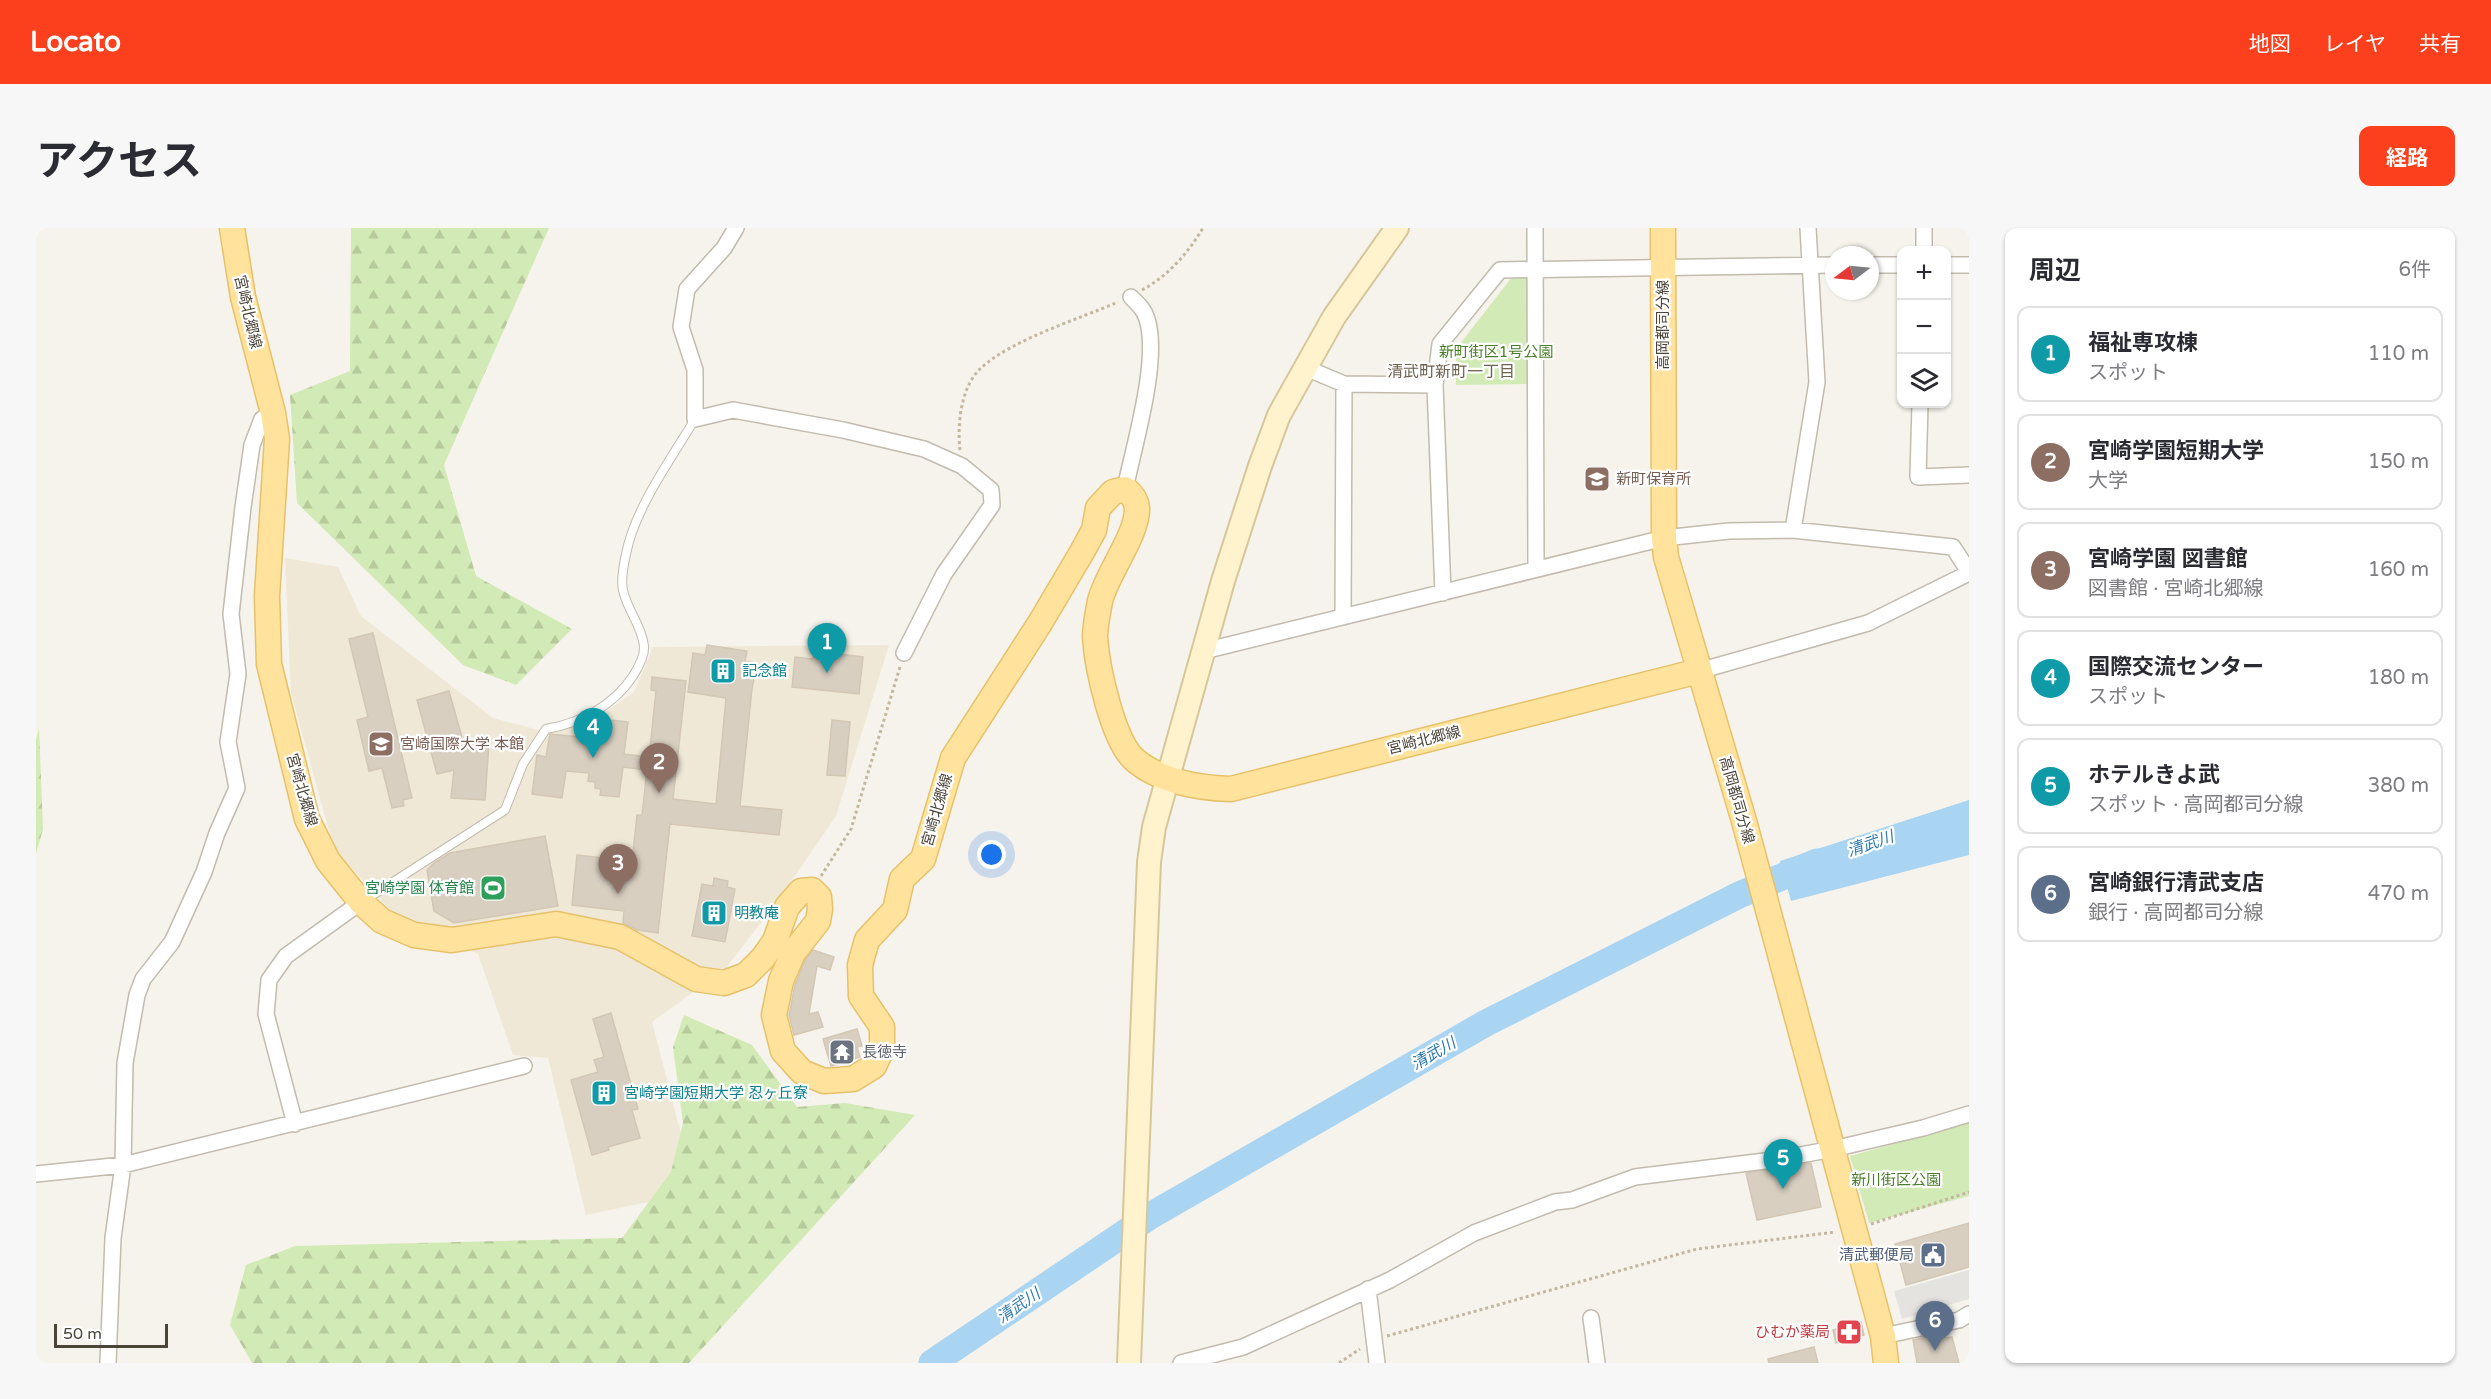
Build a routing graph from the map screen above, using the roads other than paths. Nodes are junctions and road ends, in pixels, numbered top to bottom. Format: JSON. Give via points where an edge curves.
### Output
{"nodes":[{"id":1,"x":232,"y":228,"type":"edge"},
{"id":2,"x":736,"y":228,"type":"edge"},
{"id":3,"x":1397,"y":228,"type":"edge"},
{"id":4,"x":1535,"y":228,"type":"edge"},
{"id":5,"x":1663,"y":228,"type":"edge"},
{"id":6,"x":1809,"y":228,"type":"edge"},
{"id":7,"x":1924,"y":228,"type":"edge"},
{"id":8,"x":1924,"y":246,"type":"edge"},
{"id":9,"x":1825,"y":265,"type":"edge"},
{"id":10,"x":1879,"y":265,"type":"edge"},
{"id":11,"x":1897,"y":265,"type":"edge"},
{"id":12,"x":1951,"y":265,"type":"edge"},
{"id":13,"x":1969,"y":265,"type":"edge"},
{"id":14,"x":1809,"y":266,"type":"junction"},
{"id":15,"x":1663,"y":267,"type":"junction"},
{"id":16,"x":1536,"y":268,"type":"junction"},
{"id":17,"x":1131,"y":297,"type":"road end"},
{"id":18,"x":1306,"y":368,"type":"junction"},
{"id":19,"x":1344,"y":384,"type":"junction"},
{"id":20,"x":1435,"y":385,"type":"junction"},
{"id":21,"x":1920,"y":408,"type":"edge"},
{"id":22,"x":273,"y":413,"type":"junction"},
{"id":23,"x":695,"y":419,"type":"junction"},
{"id":24,"x":1969,"y":475,"type":"edge"},
{"id":25,"x":1125,"y":489,"type":"junction"},
{"id":26,"x":1793,"y":530,"type":"junction"},
{"id":27,"x":1664,"y":538,"type":"junction"},
{"id":28,"x":1536,"y":568,"type":"junction"},
{"id":29,"x":1969,"y":572,"type":"edge"},
{"id":30,"x":1443,"y":593,"type":"junction"},
{"id":31,"x":1343,"y":617,"type":"junction"},
{"id":32,"x":1204,"y":651,"type":"junction"},
{"id":33,"x":904,"y":652,"type":"road end"},
{"id":34,"x":1699,"y":671,"type":"junction"},
{"id":35,"x":1168,"y":778,"type":"junction"},
{"id":36,"x":361,"y":903,"type":"junction"},
{"id":37,"x":524,"y":1065,"type":"dead end"},
{"id":38,"x":1969,"y":1114,"type":"edge"},
{"id":39,"x":295,"y":1124,"type":"junction"},
{"id":40,"x":1830,"y":1140,"type":"junction"},
{"id":41,"x":123,"y":1165,"type":"junction"},
{"id":42,"x":36,"y":1174,"type":"edge"},
{"id":43,"x":1368,"y":1289,"type":"junction"},
{"id":44,"x":1969,"y":1314,"type":"edge"},
{"id":45,"x":1591,"y":1318,"type":"dead end"},
{"id":46,"x":1883,"y":1336,"type":"junction"},
{"id":47,"x":1129,"y":1354,"type":"edge"},
{"id":48,"x":108,"y":1363,"type":"edge"},
{"id":49,"x":1181,"y":1363,"type":"edge"},
{"id":50,"x":1377,"y":1363,"type":"edge"},
{"id":51,"x":1597,"y":1363,"type":"edge"},
{"id":52,"x":1886,"y":1363,"type":"edge"}],
"edges":[{"from":1,"to":22,"type":"main road","name":"宮崎北郷線","via":[[243,297]]},
{"from":2,"to":23,"type":"street","via":[[724,248],[687,289],[681,327],[695,370]]},
{"from":3,"to":18,"type":"street","via":[[1334,317]]},
{"from":4,"to":16,"type":"street"},
{"from":5,"to":15,"type":"main road","name":"高岡都司分線"},
{"from":6,"to":14,"type":"street"},
{"from":7,"to":8,"type":"street"},
{"from":9,"to":14,"type":"street"},
{"from":10,"to":11,"type":"street"},
{"from":12,"to":13,"type":"street"},
{"from":14,"to":15,"type":"street"},
{"from":14,"to":26,"type":"street","via":[[1817,382]]},
{"from":15,"to":16,"type":"street"},
{"from":15,"to":27,"type":"main road","name":"高岡都司分線"},
{"from":16,"to":20,"type":"street","via":[[1500,270],[1440,344]]},
{"from":16,"to":28,"type":"street"},
{"from":17,"to":25,"type":"street","via":[[1148,320],[1152,358]]},
{"from":18,"to":19,"type":"street"},
{"from":18,"to":32,"type":"street","via":[[1279,415],[1260,466]]},
{"from":19,"to":20,"type":"street"},
{"from":19,"to":31,"type":"street"},
{"from":20,"to":30,"type":"street"},
{"from":21,"to":24,"type":"street","via":[[1918,477]]},
{"from":22,"to":36,"type":"main road","name":"宮崎北郷線","via":[[277,439],[267,596],[269,664],[307,819],[328,861]]},
{"from":22,"to":41,"type":"street","via":[[262,419],[252,445],[231,614],[238,674],[228,742],[237,788],[172,942],[143,979],[137,995],[125,1063]]},
{"from":23,"to":33,"type":"street","via":[[733,410],[924,449],[962,466],[992,490],[992,505],[944,574]]},
{"from":23,"to":36,"type":"lane","via":[[640,514],[626,554],[623,590],[644,648],[639,666],[626,687],[603,708],[566,726],[546,729],[523,764],[505,810]]},
{"from":25,"to":35,"type":"main road","name":"宮崎北郷線","via":[[1132,494],[1137,508],[1131,532],[1100,601],[1095,635],[1099,664],[1118,735],[1135,761]]},
{"from":25,"to":36,"type":"main road","name":"宮崎北郷線","via":[[1113,492],[1098,508],[1094,530],[1070,573],[952,758],[923,859],[902,879],[895,910],[867,940],[860,965],[861,996],[882,1027],[882,1049],[874,1066],[853,1079],[824,1081],[802,1072],[783,1051],[774,1015],[781,981],[793,953],[818,921],[819,897],[812,890],[801,891],[787,907],[775,941],[763,958],[746,975],[724,983],[696,979],[620,937],[556,924],[452,940],[414,934],[382,921]]},
{"from":26,"to":27,"type":"street"},
{"from":26,"to":29,"type":"street","via":[[1953,547]]},
{"from":27,"to":28,"type":"street"},
{"from":27,"to":34,"type":"main road","name":"高岡都司分線"},
{"from":28,"to":30,"type":"street"},
{"from":29,"to":34,"type":"street","via":[[1868,623]]},
{"from":30,"to":31,"type":"street"},
{"from":31,"to":32,"type":"street"},
{"from":32,"to":35,"type":"street"},
{"from":34,"to":35,"type":"main road","name":"宮崎北郷線","via":[[1232,789],[1205,788]]},
{"from":34,"to":40,"type":"main road","name":"高岡都司分線"},
{"from":35,"to":47,"type":"street","via":[[1149,862]]},
{"from":36,"to":39,"type":"street","via":[[286,956],[269,980],[266,1014]]},
{"from":37,"to":39,"type":"street"},
{"from":38,"to":40,"type":"street","via":[[1923,1128]]},
{"from":39,"to":41,"type":"street"},
{"from":40,"to":43,"type":"street","via":[[1773,1160],[1635,1177],[1572,1200],[1555,1202],[1474,1233]]},
{"from":40,"to":46,"type":"main road","name":"高岡都司分線"},
{"from":41,"to":42,"type":"street"},
{"from":41,"to":48,"type":"street","via":[[113,1238]]},
{"from":43,"to":49,"type":"street","via":[[1243,1347]]},
{"from":43,"to":50,"type":"street"},
{"from":44,"to":46,"type":"street","via":[[1959,1320]]},
{"from":45,"to":51,"type":"street"},
{"from":46,"to":52,"type":"main road","name":"高岡都司分線"}]}
